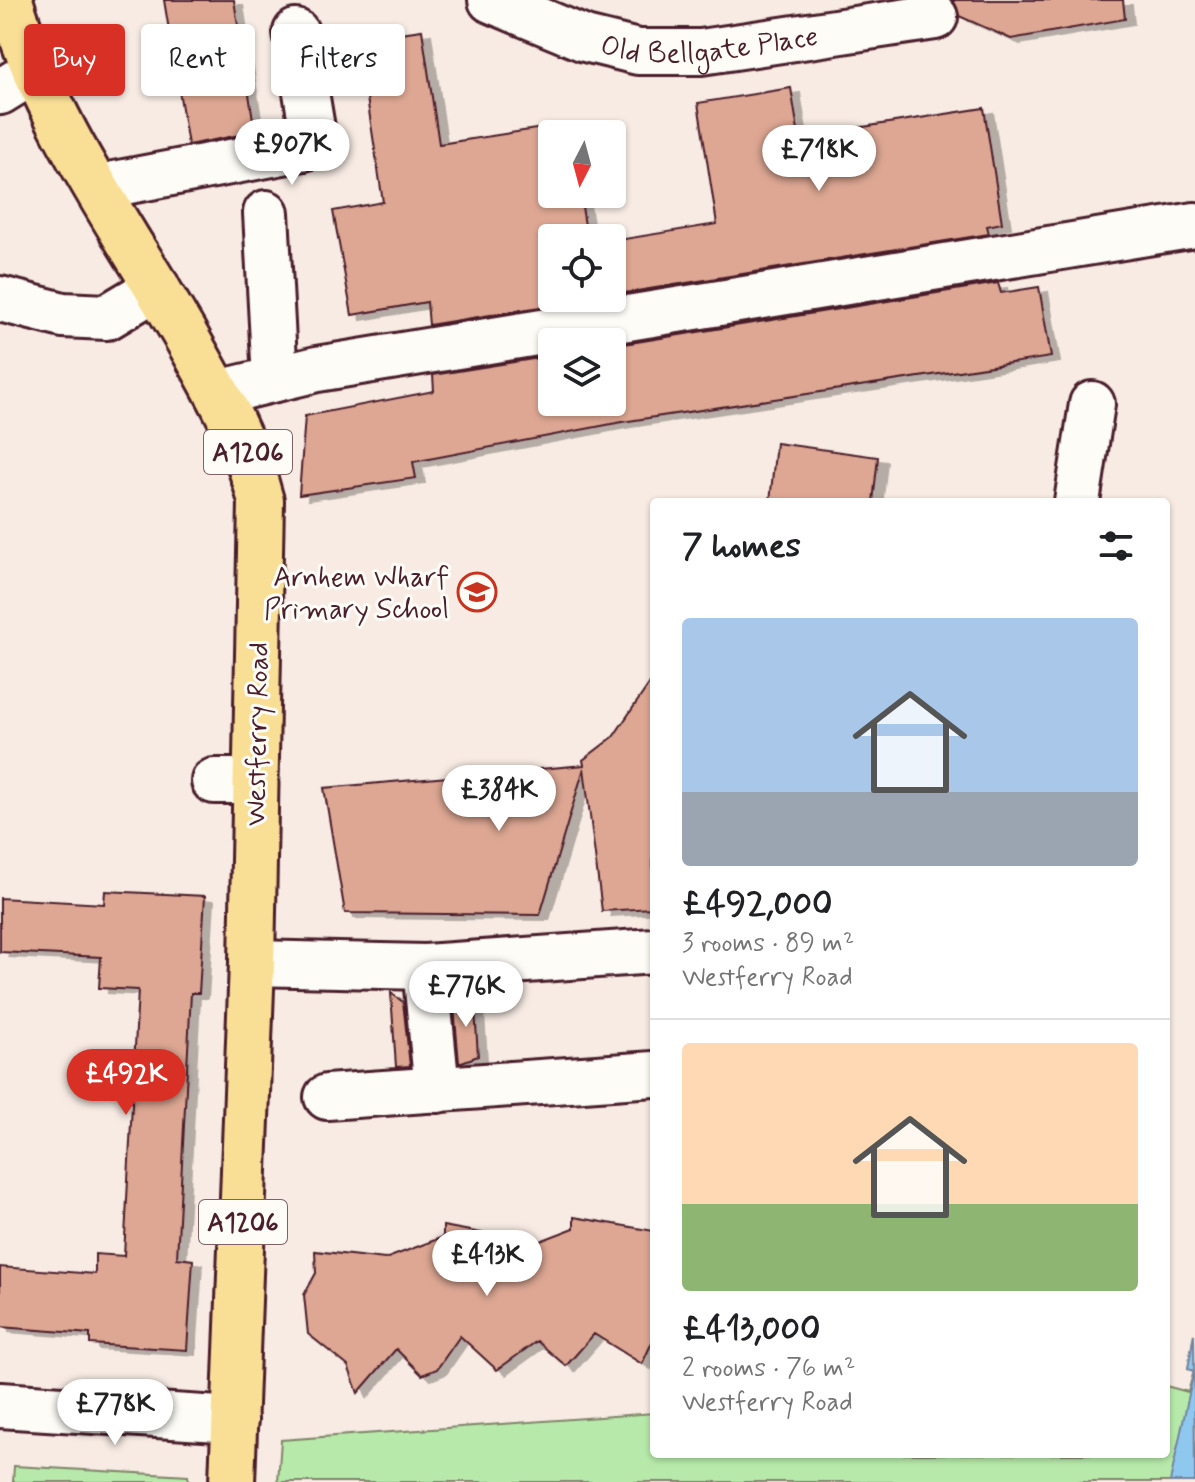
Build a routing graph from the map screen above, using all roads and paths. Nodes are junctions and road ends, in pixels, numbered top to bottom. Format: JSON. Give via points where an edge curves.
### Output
{"nodes":[{"id":1,"x":10,"y":0,"type":"edge"},
{"id":2,"x":491,"y":0,"type":"edge"},
{"id":3,"x":935,"y":17,"type":"dead end"},
{"id":4,"x":17,"y":81,"type":"edge"},
{"id":5,"x":307,"y":96,"type":"edge"},
{"id":6,"x":98,"y":187,"type":"junction"},
{"id":7,"x":266,"y":213,"type":"dead end"},
{"id":8,"x":1195,"y":225,"type":"edge"},
{"id":9,"x":157,"y":287,"type":"junction"},
{"id":10,"x":0,"y":299,"type":"edge"},
{"id":11,"x":275,"y":379,"type":"junction"},
{"id":12,"x":218,"y":393,"type":"junction"},
{"id":13,"x":1092,"y":404,"type":"dead end"},
{"id":14,"x":1078,"y":498,"type":"edge"},
{"id":15,"x":650,"y":951,"type":"edge"},
{"id":16,"x":252,"y":963,"type":"junction"},
{"id":17,"x":425,"y":967,"type":"junction"},
{"id":18,"x":650,"y":1074,"type":"edge"},
{"id":19,"x":437,"y":1090,"type":"junction"},
{"id":20,"x":327,"y":1097,"type":"dead end"},
{"id":21,"x":0,"y":1405,"type":"edge"},
{"id":22,"x":235,"y":1420,"type":"junction"},
{"id":23,"x":232,"y":1482,"type":"edge"}],
"edges":[{"from":1,"to":4,"type":"main road","name":"Westferry Road","number":"A1206"},
{"from":2,"to":3,"type":"street","name":"Old Bellgate Place","via":[[585,39],[638,52],[701,52]]},
{"from":4,"to":6,"type":"main road","name":"Westferry Road","number":"A1206"},
{"from":5,"to":6,"type":"street","via":[[312,128],[304,148]]},
{"from":6,"to":9,"type":"main road","name":"Westferry Road","number":"A1206"},
{"from":7,"to":11,"type":"street"},
{"from":8,"to":11,"type":"street"},
{"from":9,"to":10,"type":"street","via":[[107,317],[63,315]]},
{"from":9,"to":12,"type":"main road","name":"Westferry Road","number":"A1206"},
{"from":11,"to":12,"type":"street"},
{"from":12,"to":16,"type":"main road","name":"Westferry Road","number":"A1206","via":[[249,455],[261,501],[235,781]]},
{"from":13,"to":14,"type":"street"},
{"from":15,"to":17,"type":"street"},
{"from":16,"to":17,"type":"street"},
{"from":16,"to":22,"type":"main road","name":"Westferry Road","number":"A1206"},
{"from":17,"to":19,"type":"street"},
{"from":18,"to":19,"type":"street"},
{"from":19,"to":20,"type":"street"},
{"from":21,"to":22,"type":"street"},
{"from":22,"to":23,"type":"main road","name":"Westferry Road","number":"A1206"}]}
